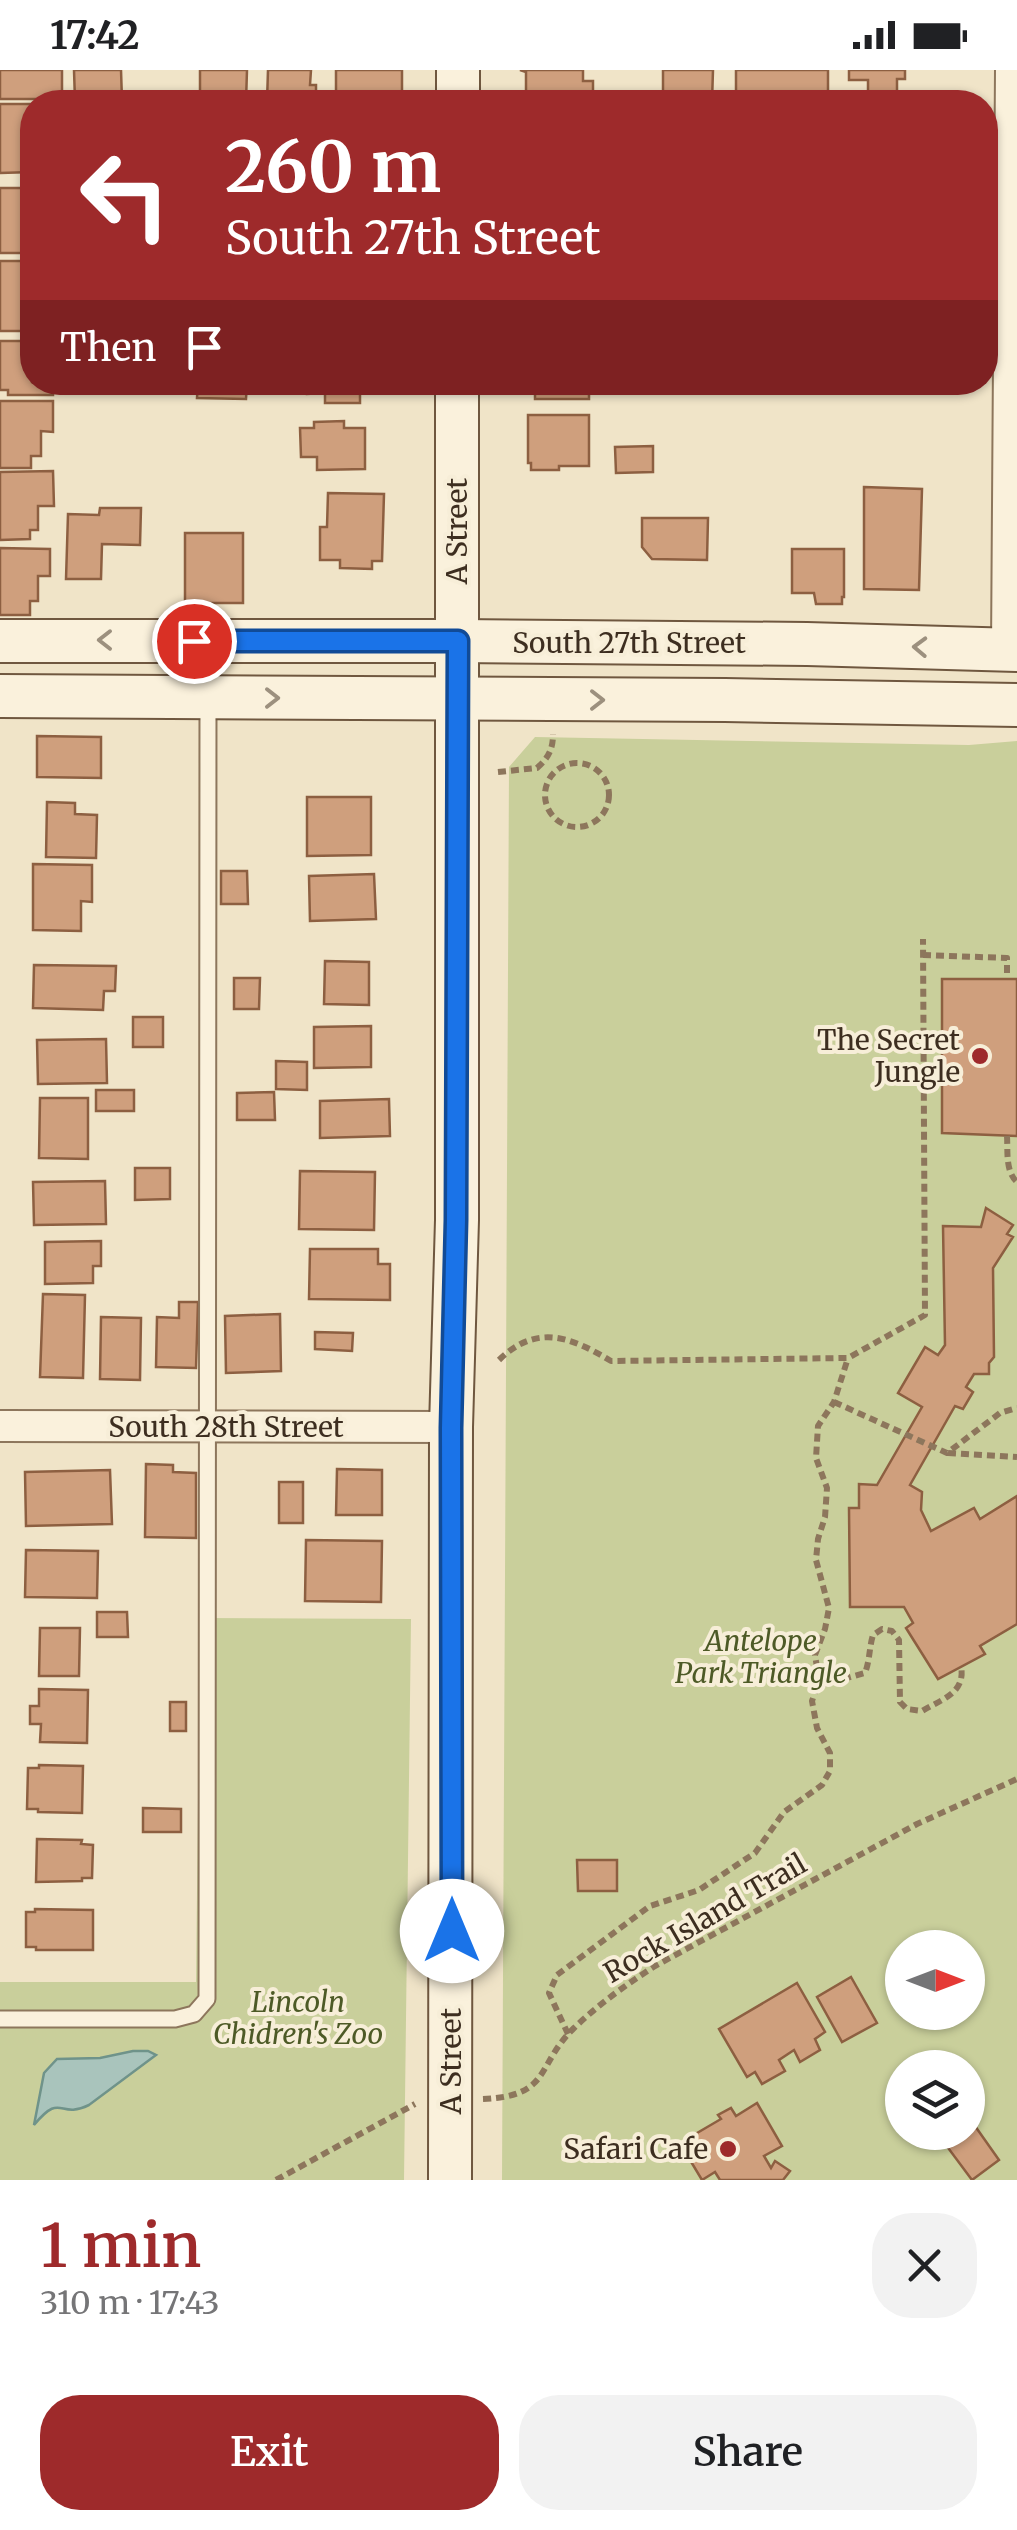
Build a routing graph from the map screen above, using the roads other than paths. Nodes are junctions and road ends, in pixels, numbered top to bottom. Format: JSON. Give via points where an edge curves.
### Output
{"nodes":[{"id":1,"x":1011,"y":70,"type":"edge"},
{"id":2,"x":1013,"y":329,"type":"edge"},
{"id":3,"x":457,"y":395,"type":"edge"},
{"id":4,"x":0,"y":641,"type":"edge"},
{"id":5,"x":458,"y":641,"type":"junction"},
{"id":6,"x":1012,"y":650,"type":"edge"},
{"id":7,"x":0,"y":696,"type":"edge"},
{"id":8,"x":208,"y":697,"type":"junction"},
{"id":9,"x":458,"y":699,"type":"junction"},
{"id":10,"x":1017,"y":706,"type":"edge"},
{"id":11,"x":0,"y":1426,"type":"edge"},
{"id":12,"x":209,"y":1427,"type":"junction"},
{"id":13,"x":451,"y":1428,"type":"junction"},
{"id":14,"x":0,"y":2020,"type":"edge"},
{"id":15,"x":450,"y":2180,"type":"edge"}],
"edges":[{"from":1,"to":2,"type":"street"},
{"from":2,"to":6,"type":"street"},
{"from":3,"to":5,"type":"main road","name":"A Street"},
{"from":5,"to":4,"type":"main road","name":"South 27th Street","one_way":true},
{"from":6,"to":5,"type":"main road","name":"South 27th Street","one_way":true},
{"from":5,"to":9,"type":"main road","name":"A Street"},
{"from":7,"to":8,"type":"main road","name":"South 27th Street"},
{"from":8,"to":9,"type":"main road","name":"South 27th Street","one_way":true},
{"from":8,"to":12,"type":"lane"},
{"from":9,"to":10,"type":"main road","name":"South 27th Street","one_way":true},
{"from":9,"to":13,"type":"main road","name":"A Street"},
{"from":11,"to":12,"type":"street","name":"South 28th Street"},
{"from":12,"to":13,"type":"street","name":"South 28th Street"},
{"from":12,"to":14,"type":"lane","via":[[207,1999],[194,2014],[174,2020]]},
{"from":13,"to":15,"type":"main road","name":"A Street"}]}
